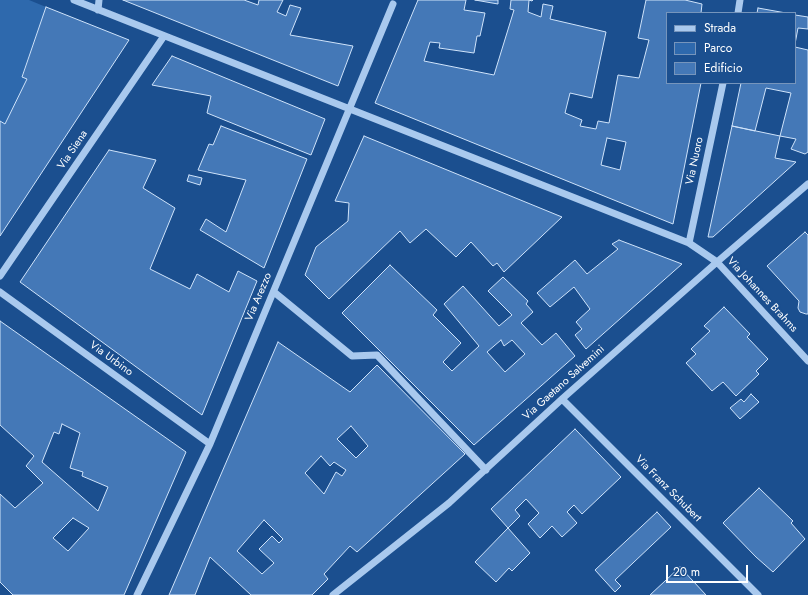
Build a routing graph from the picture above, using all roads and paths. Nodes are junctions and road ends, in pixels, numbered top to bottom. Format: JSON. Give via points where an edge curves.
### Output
{"nodes":[{"id":1,"x":74,"y":0,"type":"edge"},
{"id":2,"x":99,"y":0,"type":"edge"},
{"id":3,"x":740,"y":0,"type":"edge"},
{"id":4,"x":393,"y":4,"type":"dead end"},
{"id":5,"x":98,"y":10,"type":"junction"},
{"id":6,"x":738,"y":12,"type":"edge"},
{"id":7,"x":164,"y":36,"type":"junction"},
{"id":8,"x":723,"y":84,"type":"edge"},
{"id":9,"x":349,"y":109,"type":"junction"},
{"id":10,"x":808,"y":184,"type":"edge"},
{"id":11,"x":689,"y":243,"type":"junction"},
{"id":12,"x":717,"y":262,"type":"junction"},
{"id":13,"x":0,"y":276,"type":"edge"},
{"id":14,"x":0,"y":292,"type":"edge"},
{"id":15,"x":274,"y":292,"type":"junction"},
{"id":16,"x":808,"y":361,"type":"edge"},
{"id":17,"x":562,"y":399,"type":"junction"},
{"id":18,"x":210,"y":444,"type":"junction"},
{"id":19,"x":486,"y":470,"type":"junction"},
{"id":20,"x":137,"y":595,"type":"edge"},
{"id":21,"x":334,"y":595,"type":"edge"},
{"id":22,"x":758,"y":595,"type":"edge"}],
"edges":[{"from":1,"to":5,"type":"street","name":"Via Johannes Brahms"},
{"from":2,"to":5,"type":"street"},
{"from":3,"to":6,"type":"street"},
{"from":4,"to":9,"type":"street","name":"Via Arezzo"},
{"from":5,"to":7,"type":"street","name":"Via Johannes Brahms"},
{"from":7,"to":9,"type":"street","name":"Via Johannes Brahms"},
{"from":7,"to":13,"type":"street","name":"Via Siena"},
{"from":8,"to":11,"type":"street","name":"Via Nuoro"},
{"from":9,"to":11,"type":"street","name":"Via Johannes Brahms"},
{"from":9,"to":15,"type":"street","name":"Via Arezzo"},
{"from":10,"to":12,"type":"street","name":"Via Gaetano Salvemini"},
{"from":11,"to":12,"type":"street","name":"Via Johannes Brahms"},
{"from":12,"to":16,"type":"street","name":"Via Johannes Brahms"},
{"from":12,"to":17,"type":"street","name":"Via Gaetano Salvemini"},
{"from":14,"to":18,"type":"street","name":"Via Urbino"},
{"from":15,"to":18,"type":"street","name":"Via Arezzo"},
{"from":15,"to":19,"type":"street","via":[[352,356],[377,355]]},
{"from":17,"to":19,"type":"street","name":"Via Gaetano Salvemini"},
{"from":17,"to":22,"type":"street","name":"Via Franz Schubert"},
{"from":18,"to":20,"type":"street","name":"Via Arezzo"},
{"from":19,"to":21,"type":"street","name":"Via Gaetano Salvemini"}]}
